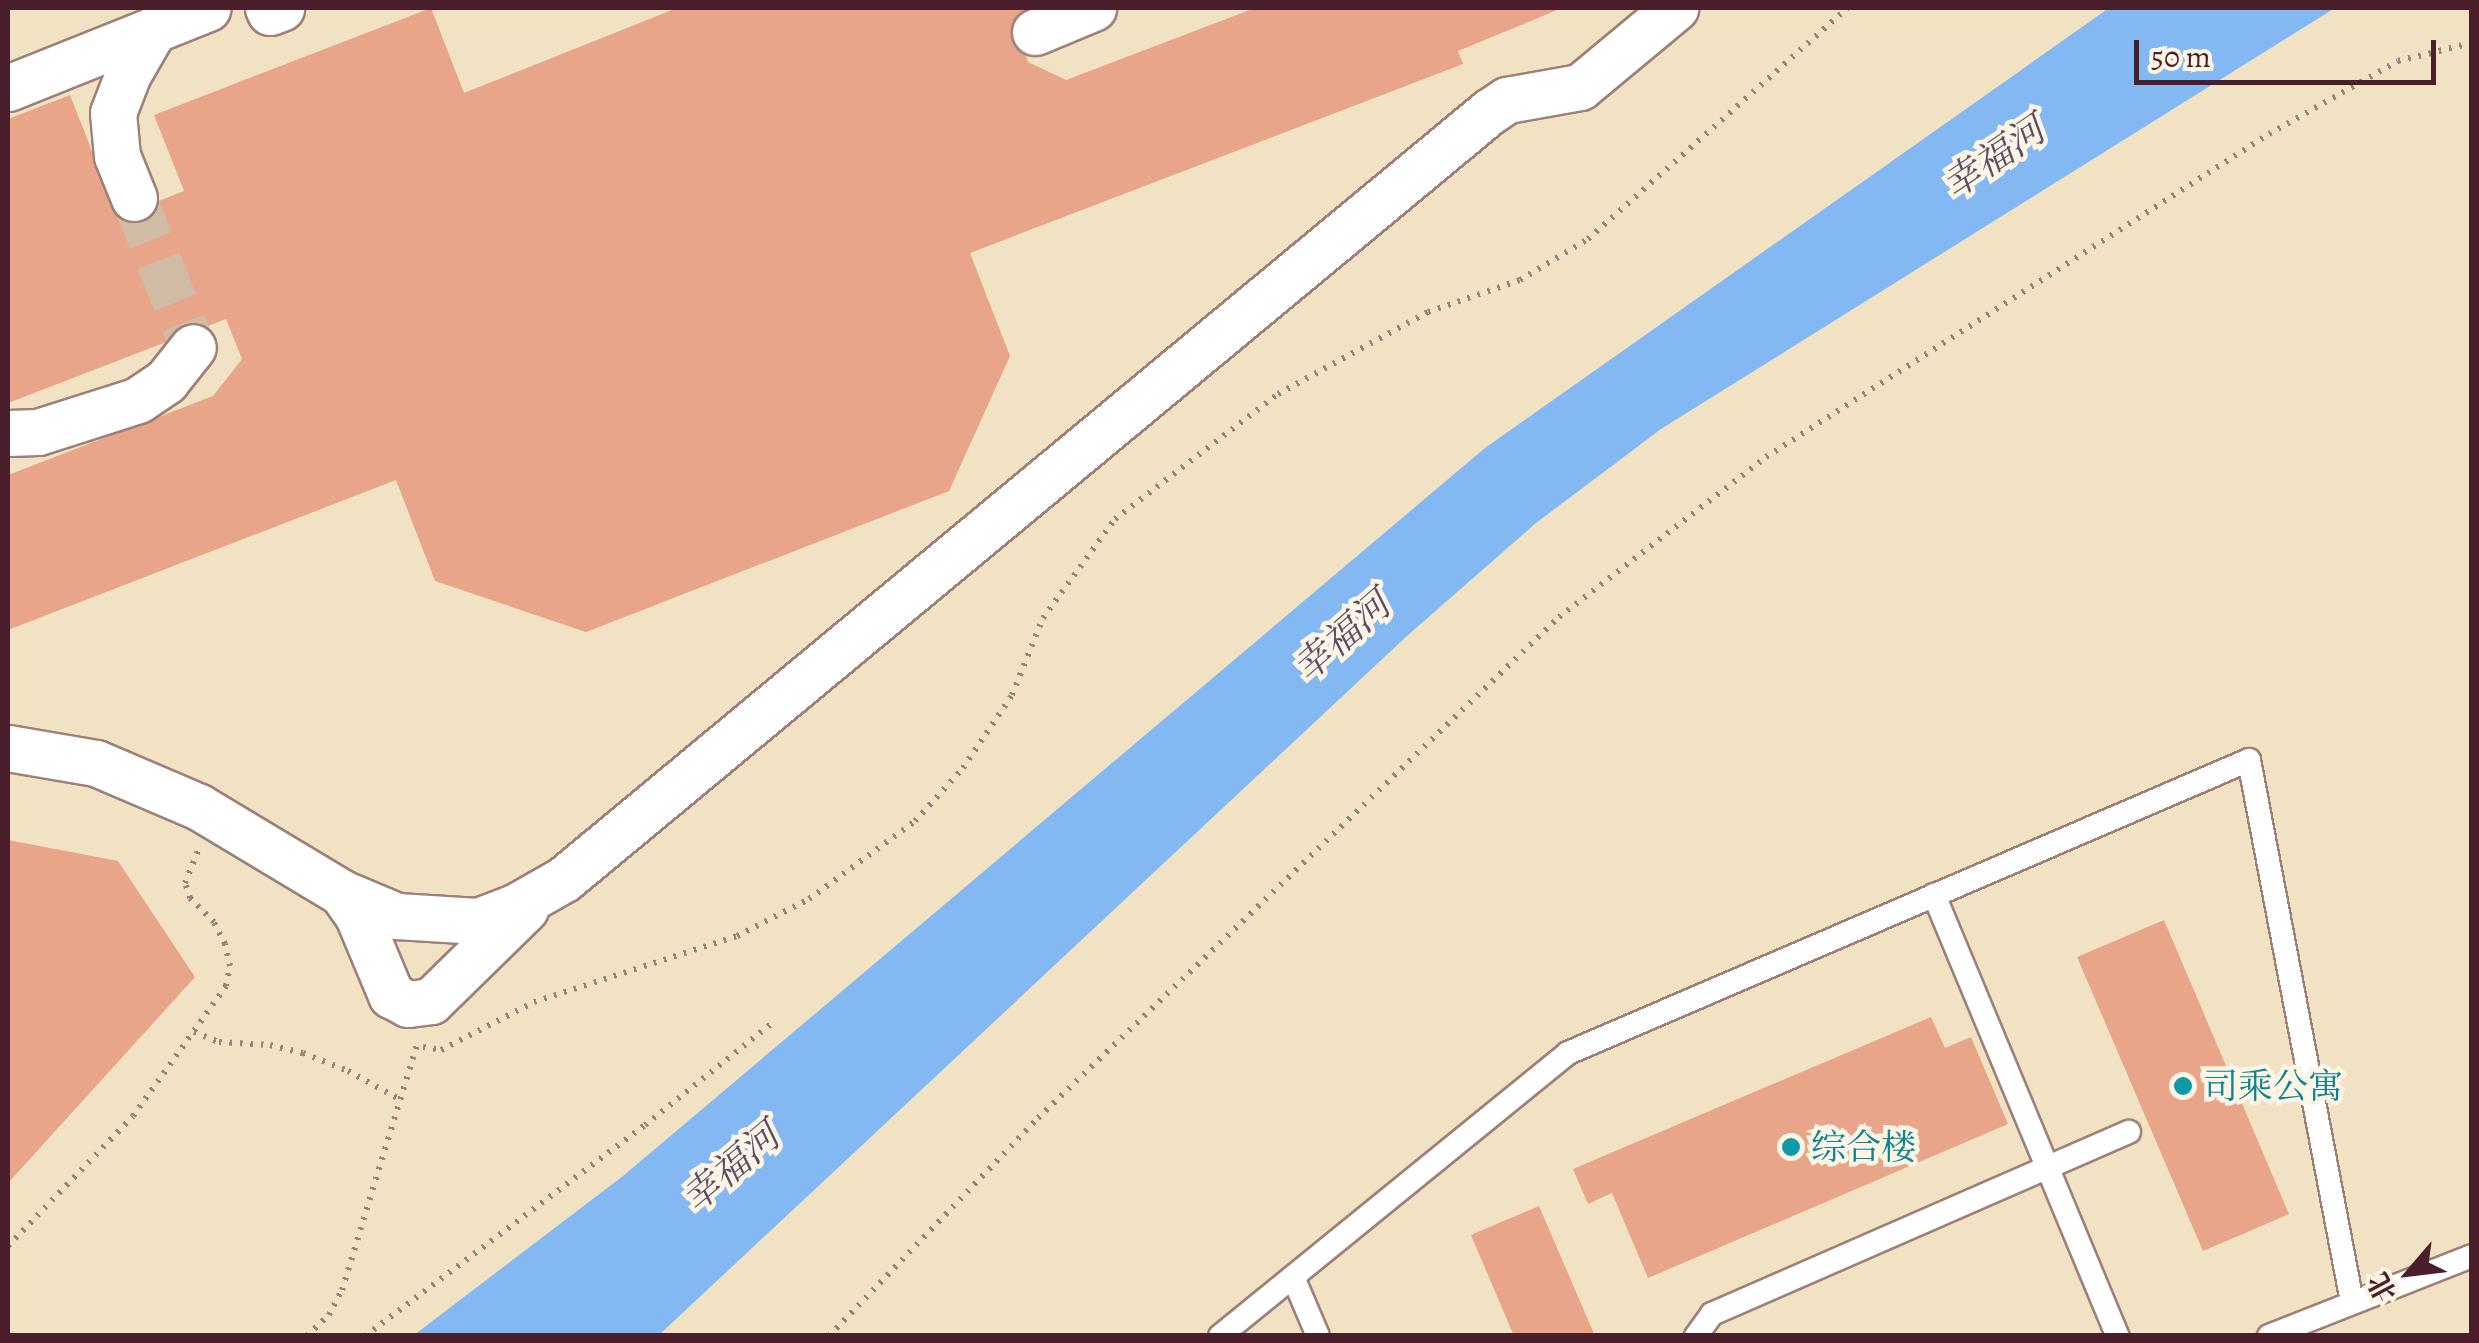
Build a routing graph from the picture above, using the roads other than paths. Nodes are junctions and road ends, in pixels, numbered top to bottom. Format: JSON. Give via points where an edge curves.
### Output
{"nodes":[{"id":1,"x":208,"y":8,"type":"edge"},
{"id":2,"x":268,"y":8,"type":"edge"},
{"id":3,"x":281,"y":8,"type":"edge"},
{"id":4,"x":1093,"y":8,"type":"edge"},
{"id":5,"x":1675,"y":8,"type":"edge"},
{"id":6,"x":154,"y":29,"type":"junction"},
{"id":7,"x":1034,"y":32,"type":"dead end"},
{"id":8,"x":8,"y":88,"type":"edge"},
{"id":9,"x":134,"y":198,"type":"tunnel mouth"},
{"id":10,"x":192,"y":348,"type":"dead end"},
{"id":11,"x":8,"y":434,"type":"edge"},
{"id":12,"x":8,"y":748,"type":"edge"},
{"id":13,"x":544,"y":890,"type":"junction"},
{"id":14,"x":342,"y":893,"type":"junction"},
{"id":15,"x":1934,"y":895,"type":"junction"},
{"id":16,"x":2129,"y":1132,"type":"dead end"},
{"id":17,"x":2047,"y":1167,"type":"junction"},
{"id":18,"x":2472,"y":1256,"type":"edge"},
{"id":19,"x":1293,"y":1277,"type":"junction"},
{"id":20,"x":2352,"y":1302,"type":"junction"},
{"id":21,"x":2315,"y":1327,"type":"edge"},
{"id":22,"x":1220,"y":1336,"type":"edge"},
{"id":23,"x":1318,"y":1336,"type":"edge"},
{"id":24,"x":1696,"y":1336,"type":"edge"},
{"id":25,"x":2118,"y":1336,"type":"edge"},
{"id":26,"x":2269,"y":1336,"type":"edge"}],
"edges":[{"from":1,"to":6,"type":"street"},
{"from":2,"to":3,"type":"street"},
{"from":4,"to":7,"type":"street"},
{"from":5,"to":13,"type":"street","via":[[1580,86],[1507,100],[1489,112]]},
{"from":6,"to":8,"type":"street"},
{"from":6,"to":9,"type":"street","via":[[113,112],[118,156]]},
{"from":10,"to":11,"type":"street","via":[[166,381],[138,400],[38,432]]},
{"from":12,"to":14,"type":"street","via":[[96,763],[217,817]]},
{"from":13,"to":14,"type":"street","via":[[478,921],[397,916]]},
{"from":13,"to":14,"type":"street","via":[[431,1001],[408,1004],[391,995]]},
{"from":15,"to":17,"type":"lane"},
{"from":15,"to":19,"type":"lane","via":[[1568,1053]]},
{"from":15,"to":20,"type":"lane","via":[[2249,760]]},
{"from":16,"to":17,"type":"lane"},
{"from":17,"to":24,"type":"lane","via":[[1712,1314]]},
{"from":17,"to":25,"type":"lane"},
{"from":18,"to":20,"type":"lane"},
{"from":19,"to":22,"type":"lane"},
{"from":19,"to":23,"type":"lane"},
{"from":20,"to":21,"type":"lane"},
{"from":21,"to":26,"type":"lane"}]}
